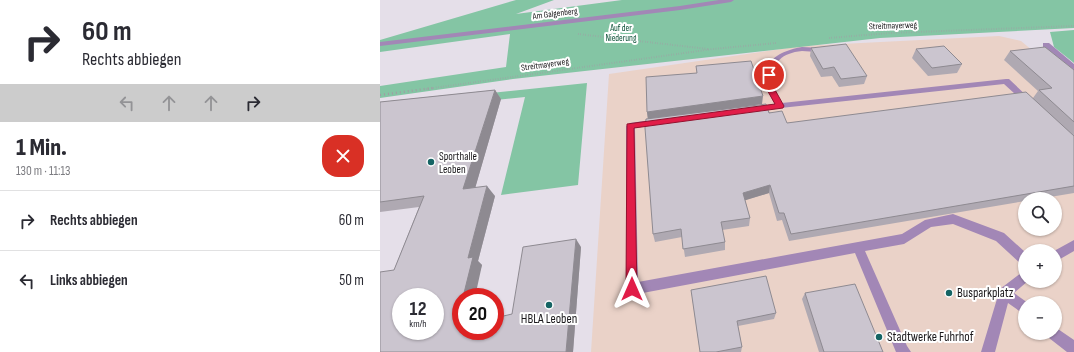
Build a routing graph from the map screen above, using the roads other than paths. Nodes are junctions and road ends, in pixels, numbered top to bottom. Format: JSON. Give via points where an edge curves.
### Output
{"nodes":[{"id":1,"x":731,"y":0,"type":"edge"},
{"id":2,"x":380,"y":44,"type":"edge"},
{"id":3,"x":1046,"y":45,"type":"dead end"},
{"id":4,"x":823,"y":50,"type":"edge"},
{"id":5,"x":1074,"y":68,"type":"edge"},
{"id":6,"x":780,"y":106,"type":"junction"},
{"id":7,"x":1034,"y":108,"type":"edge"},
{"id":8,"x":748,"y":110,"type":"edge"},
{"id":9,"x":669,"y":120,"type":"edge"},
{"id":10,"x":1074,"y":245,"type":"edge"},
{"id":11,"x":858,"y":247,"type":"junction"},
{"id":12,"x":1062,"y":253,"type":"edge"},
{"id":13,"x":1018,"y":254,"type":"edge"},
{"id":14,"x":1018,"y":282,"type":"edge"},
{"id":15,"x":1004,"y":293,"type":"junction"},
{"id":16,"x":1018,"y":304,"type":"edge"},
{"id":17,"x":1062,"y":339,"type":"edge"},
{"id":18,"x":1074,"y":349,"type":"edge"},
{"id":19,"x":904,"y":352,"type":"edge"},
{"id":20,"x":988,"y":352,"type":"edge"}],
"edges":[{"from":1,"to":2,"type":"lane","name":"Am Galgenberg"},
{"from":3,"to":5,"type":"lane"},
{"from":4,"to":6,"type":"lane","via":[[791,50],[776,59],[770,67],[769,83]]},
{"from":6,"to":7,"type":"lane","via":[[1006,81]]},
{"from":6,"to":8,"type":"lane"},
{"from":9,"to":11,"type":"lane","via":[[630,126],[632,289]]},
{"from":10,"to":12,"type":"lane"},
{"from":11,"to":13,"type":"lane","via":[[904,239],[929,223],[953,219],[1000,237]]},
{"from":11,"to":19,"type":"lane"},
{"from":14,"to":15,"type":"lane"},
{"from":15,"to":16,"type":"lane"},
{"from":15,"to":20,"type":"lane"},
{"from":17,"to":18,"type":"lane"}]}
